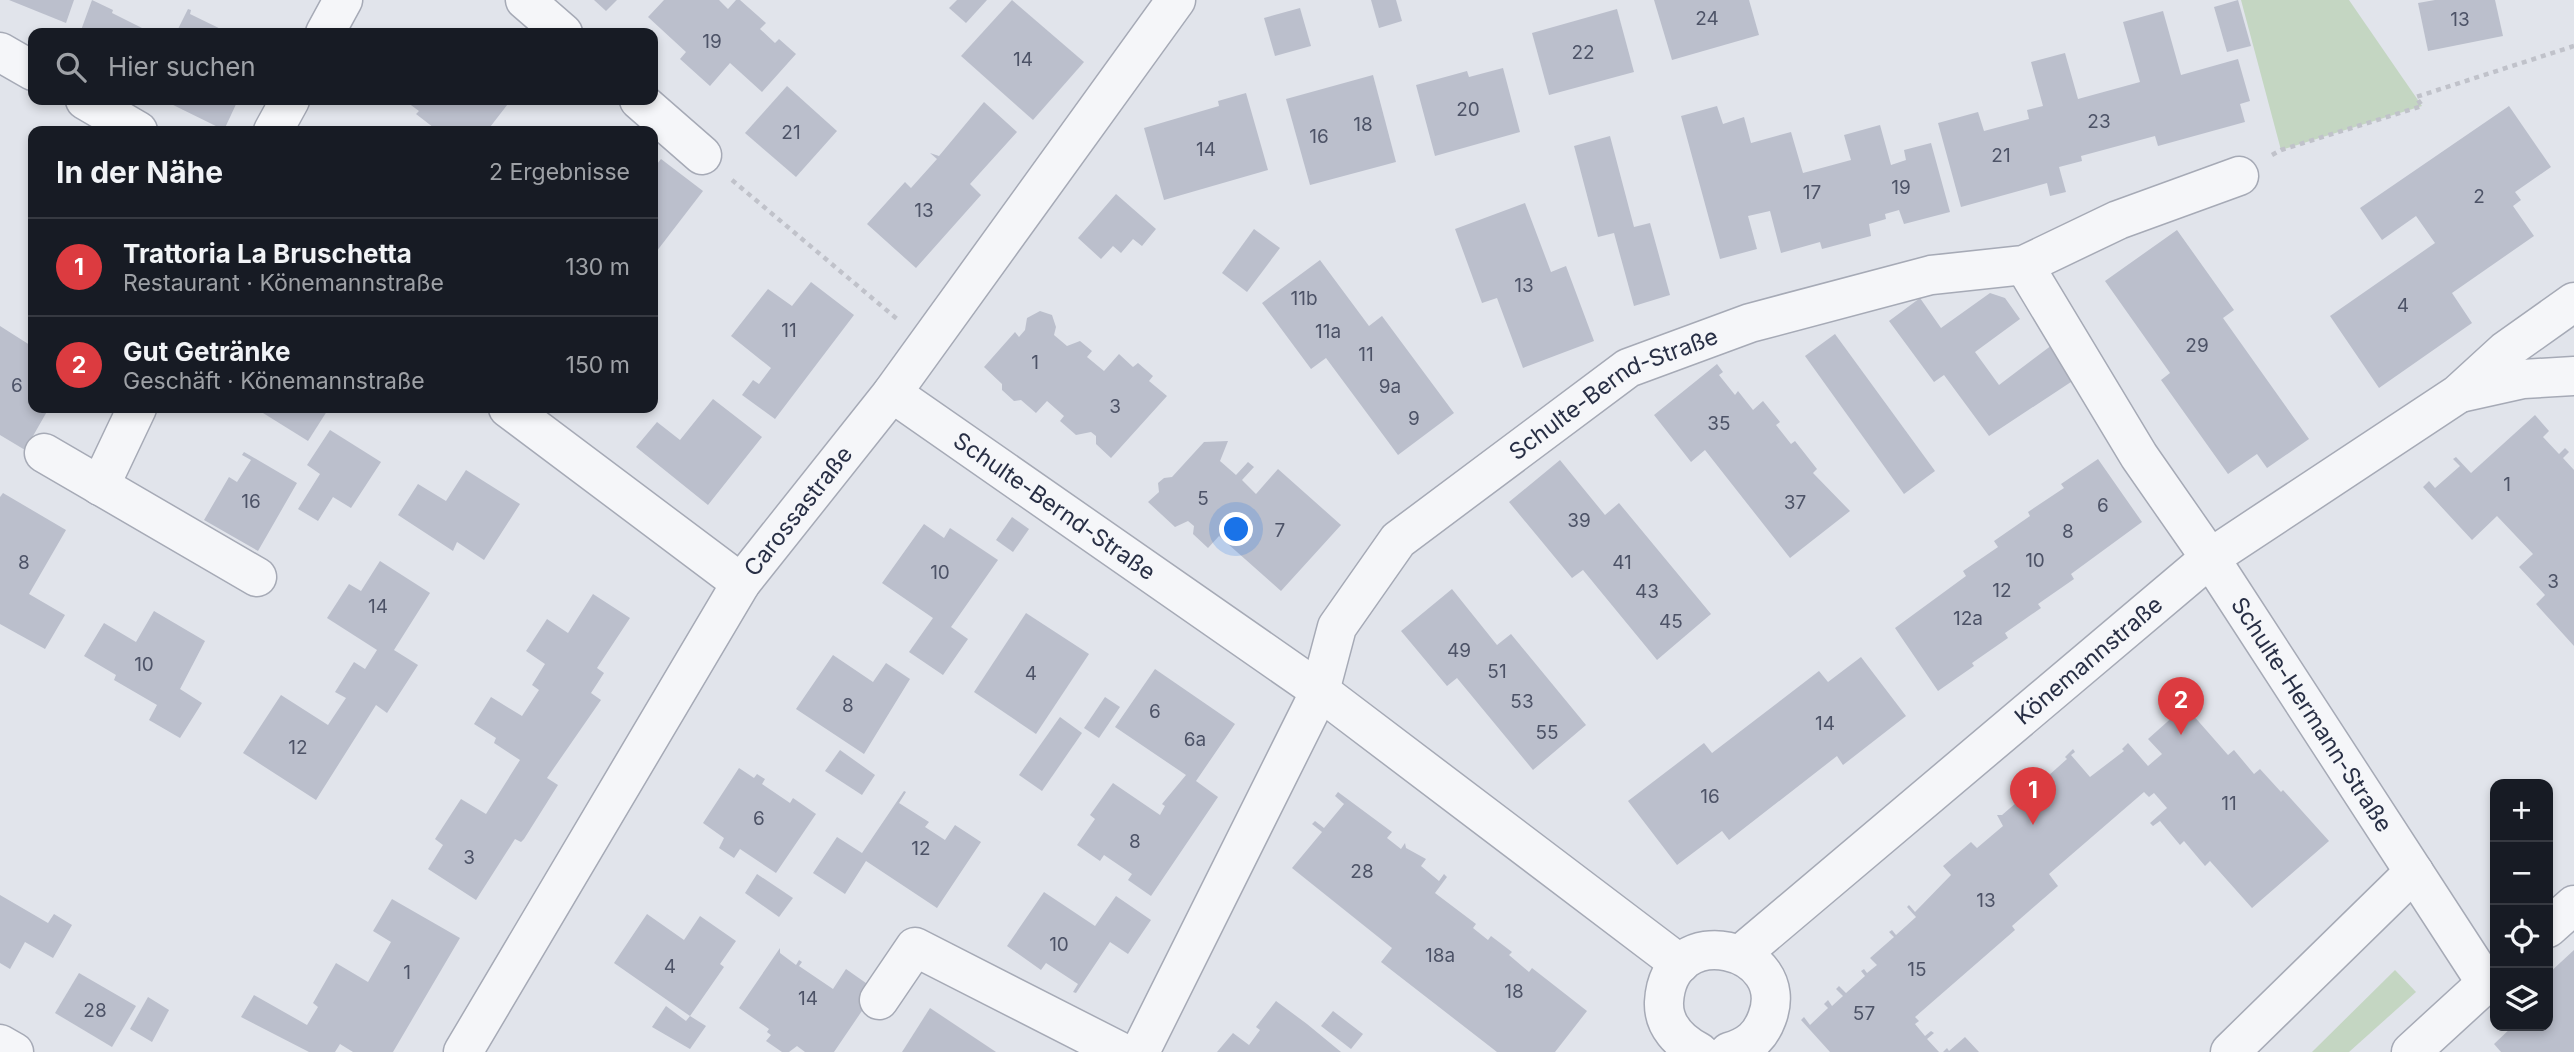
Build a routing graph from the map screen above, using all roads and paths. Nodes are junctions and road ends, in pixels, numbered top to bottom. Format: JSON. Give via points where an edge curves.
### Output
{"nodes":[{"id":1,"x":343,"y":0,"type":"edge"},
{"id":2,"x":525,"y":0,"type":"edge"},
{"id":3,"x":1175,"y":0,"type":"edge"},
{"id":4,"x":328,"y":28,"type":"edge"},
{"id":5,"x":557,"y":28,"type":"edge"},
{"id":6,"x":2574,"y":46,"type":"edge"},
{"id":7,"x":0,"y":52,"type":"edge"},
{"id":8,"x":28,"y":68,"type":"edge"},
{"id":9,"x":94,"y":105,"type":"edge"},
{"id":10,"x":287,"y":105,"type":"edge"},
{"id":11,"x":645,"y":105,"type":"edge"},
{"id":12,"x":129,"y":126,"type":"edge"},
{"id":13,"x":276,"y":126,"type":"edge"},
{"id":14,"x":702,"y":155,"type":"joint"},
{"id":15,"x":2239,"y":176,"type":"joint"},
{"id":16,"x":2024,"y":265,"type":"junction"},
{"id":17,"x":2574,"y":302,"type":"edge"},
{"id":18,"x":926,"y":345,"type":"junction"},
{"id":19,"x":2574,"y":376,"type":"edge"},
{"id":20,"x":892,"y":393,"type":"junction"},
{"id":21,"x":2458,"y":394,"type":"junction"},
{"id":22,"x":135,"y":413,"type":"edge"},
{"id":23,"x":515,"y":413,"type":"edge"},
{"id":24,"x":44,"y":453,"type":"dead end"},
{"id":25,"x":100,"y":486,"type":"junction"},
{"id":26,"x":2210,"y":558,"type":"junction"},
{"id":27,"x":257,"y":578,"type":"dead end"},
{"id":28,"x":741,"y":583,"type":"junction"},
{"id":29,"x":1320,"y":691,"type":"junction"},
{"id":30,"x":2414,"y":872,"type":"junction"},
{"id":31,"x":2574,"y":905,"type":"edge"},
{"id":32,"x":2553,"y":924,"type":"edge"},
{"id":33,"x":1741,"y":954,"type":"junction"},
{"id":34,"x":1680,"y":964,"type":"junction"},
{"id":35,"x":2490,"y":978,"type":"edge"},
{"id":36,"x":2490,"y":980,"type":"edge"},
{"id":37,"x":879,"y":1000,"type":"dead end"},
{"id":38,"x":0,"y":1044,"type":"edge"},
{"id":39,"x":1753,"y":1047,"type":"edge"},
{"id":40,"x":1686,"y":1049,"type":"edge"},
{"id":41,"x":14,"y":1052,"type":"edge"},
{"id":42,"x":463,"y":1052,"type":"edge"},
{"id":43,"x":1121,"y":1052,"type":"edge"},
{"id":44,"x":1140,"y":1052,"type":"edge"},
{"id":45,"x":2230,"y":1052,"type":"edge"},
{"id":46,"x":2411,"y":1052,"type":"edge"}],
"edges":[{"from":1,"to":4,"type":"street"},
{"from":2,"to":5,"type":"street"},
{"from":3,"to":18,"type":"street","name":"Carossastraße"},
{"from":6,"to":15,"type":"path","via":[[2416,97],[2422,106],[2281,150]]},
{"from":7,"to":8,"type":"street"},
{"from":9,"to":12,"type":"street"},
{"from":10,"to":13,"type":"street"},
{"from":11,"to":14,"type":"street"},
{"from":14,"to":18,"type":"path"},
{"from":15,"to":16,"type":"street","name":"Schulte-Bernd-Straße","via":[[2118,220]]},
{"from":16,"to":26,"type":"street","via":[[2138,456]]},
{"from":16,"to":29,"type":"street","name":"Schulte-Bernd-Straße","via":[[1931,275],[1750,323],[1629,368],[1398,540],[1336,627]]},
{"from":17,"to":21,"type":"street","name":"Könemannstraße","via":[[2505,351]]},
{"from":18,"to":20,"type":"street","name":"Carossastraße"},
{"from":19,"to":21,"type":"street","name":"Könemannstraße","via":[[2523,379]]},
{"from":20,"to":28,"type":"street","name":"Carossastraße"},
{"from":20,"to":29,"type":"street","name":"Schulte-Bernd-Straße"},
{"from":21,"to":26,"type":"street","name":"Könemannstraße"},
{"from":22,"to":25,"type":"street"},
{"from":23,"to":28,"type":"street"},
{"from":24,"to":25,"type":"street"},
{"from":25,"to":27,"type":"street"},
{"from":26,"to":30,"type":"street","name":"Schulte-Hermann-Straße"},
{"from":26,"to":33,"type":"street","name":"Könemannstraße"},
{"from":28,"to":42,"type":"street","name":"Carossastraße"},
{"from":29,"to":34,"type":"street","name":"Schulte-Bernd-Straße"},
{"from":29,"to":44,"type":"street","name":"Schulte-Bernd-Straße"},
{"from":30,"to":35,"type":"street","name":"Schulte-Hermann-Straße"},
{"from":30,"to":45,"type":"street"},
{"from":31,"to":32,"type":"street"},
{"from":33,"to":34,"type":"street","via":[[1709,949]]},
{"from":33,"to":39,"type":"street","via":[[1765,978],[1770,995],[1770,1012]]},
{"from":34,"to":40,"type":"street","via":[[1667,982],[1664,1005],[1669,1026]]},
{"from":36,"to":46,"type":"street","name":"Schulte-Hermann-Straße"},
{"from":37,"to":43,"type":"street","via":[[915,947]]},
{"from":38,"to":41,"type":"street"}]}
